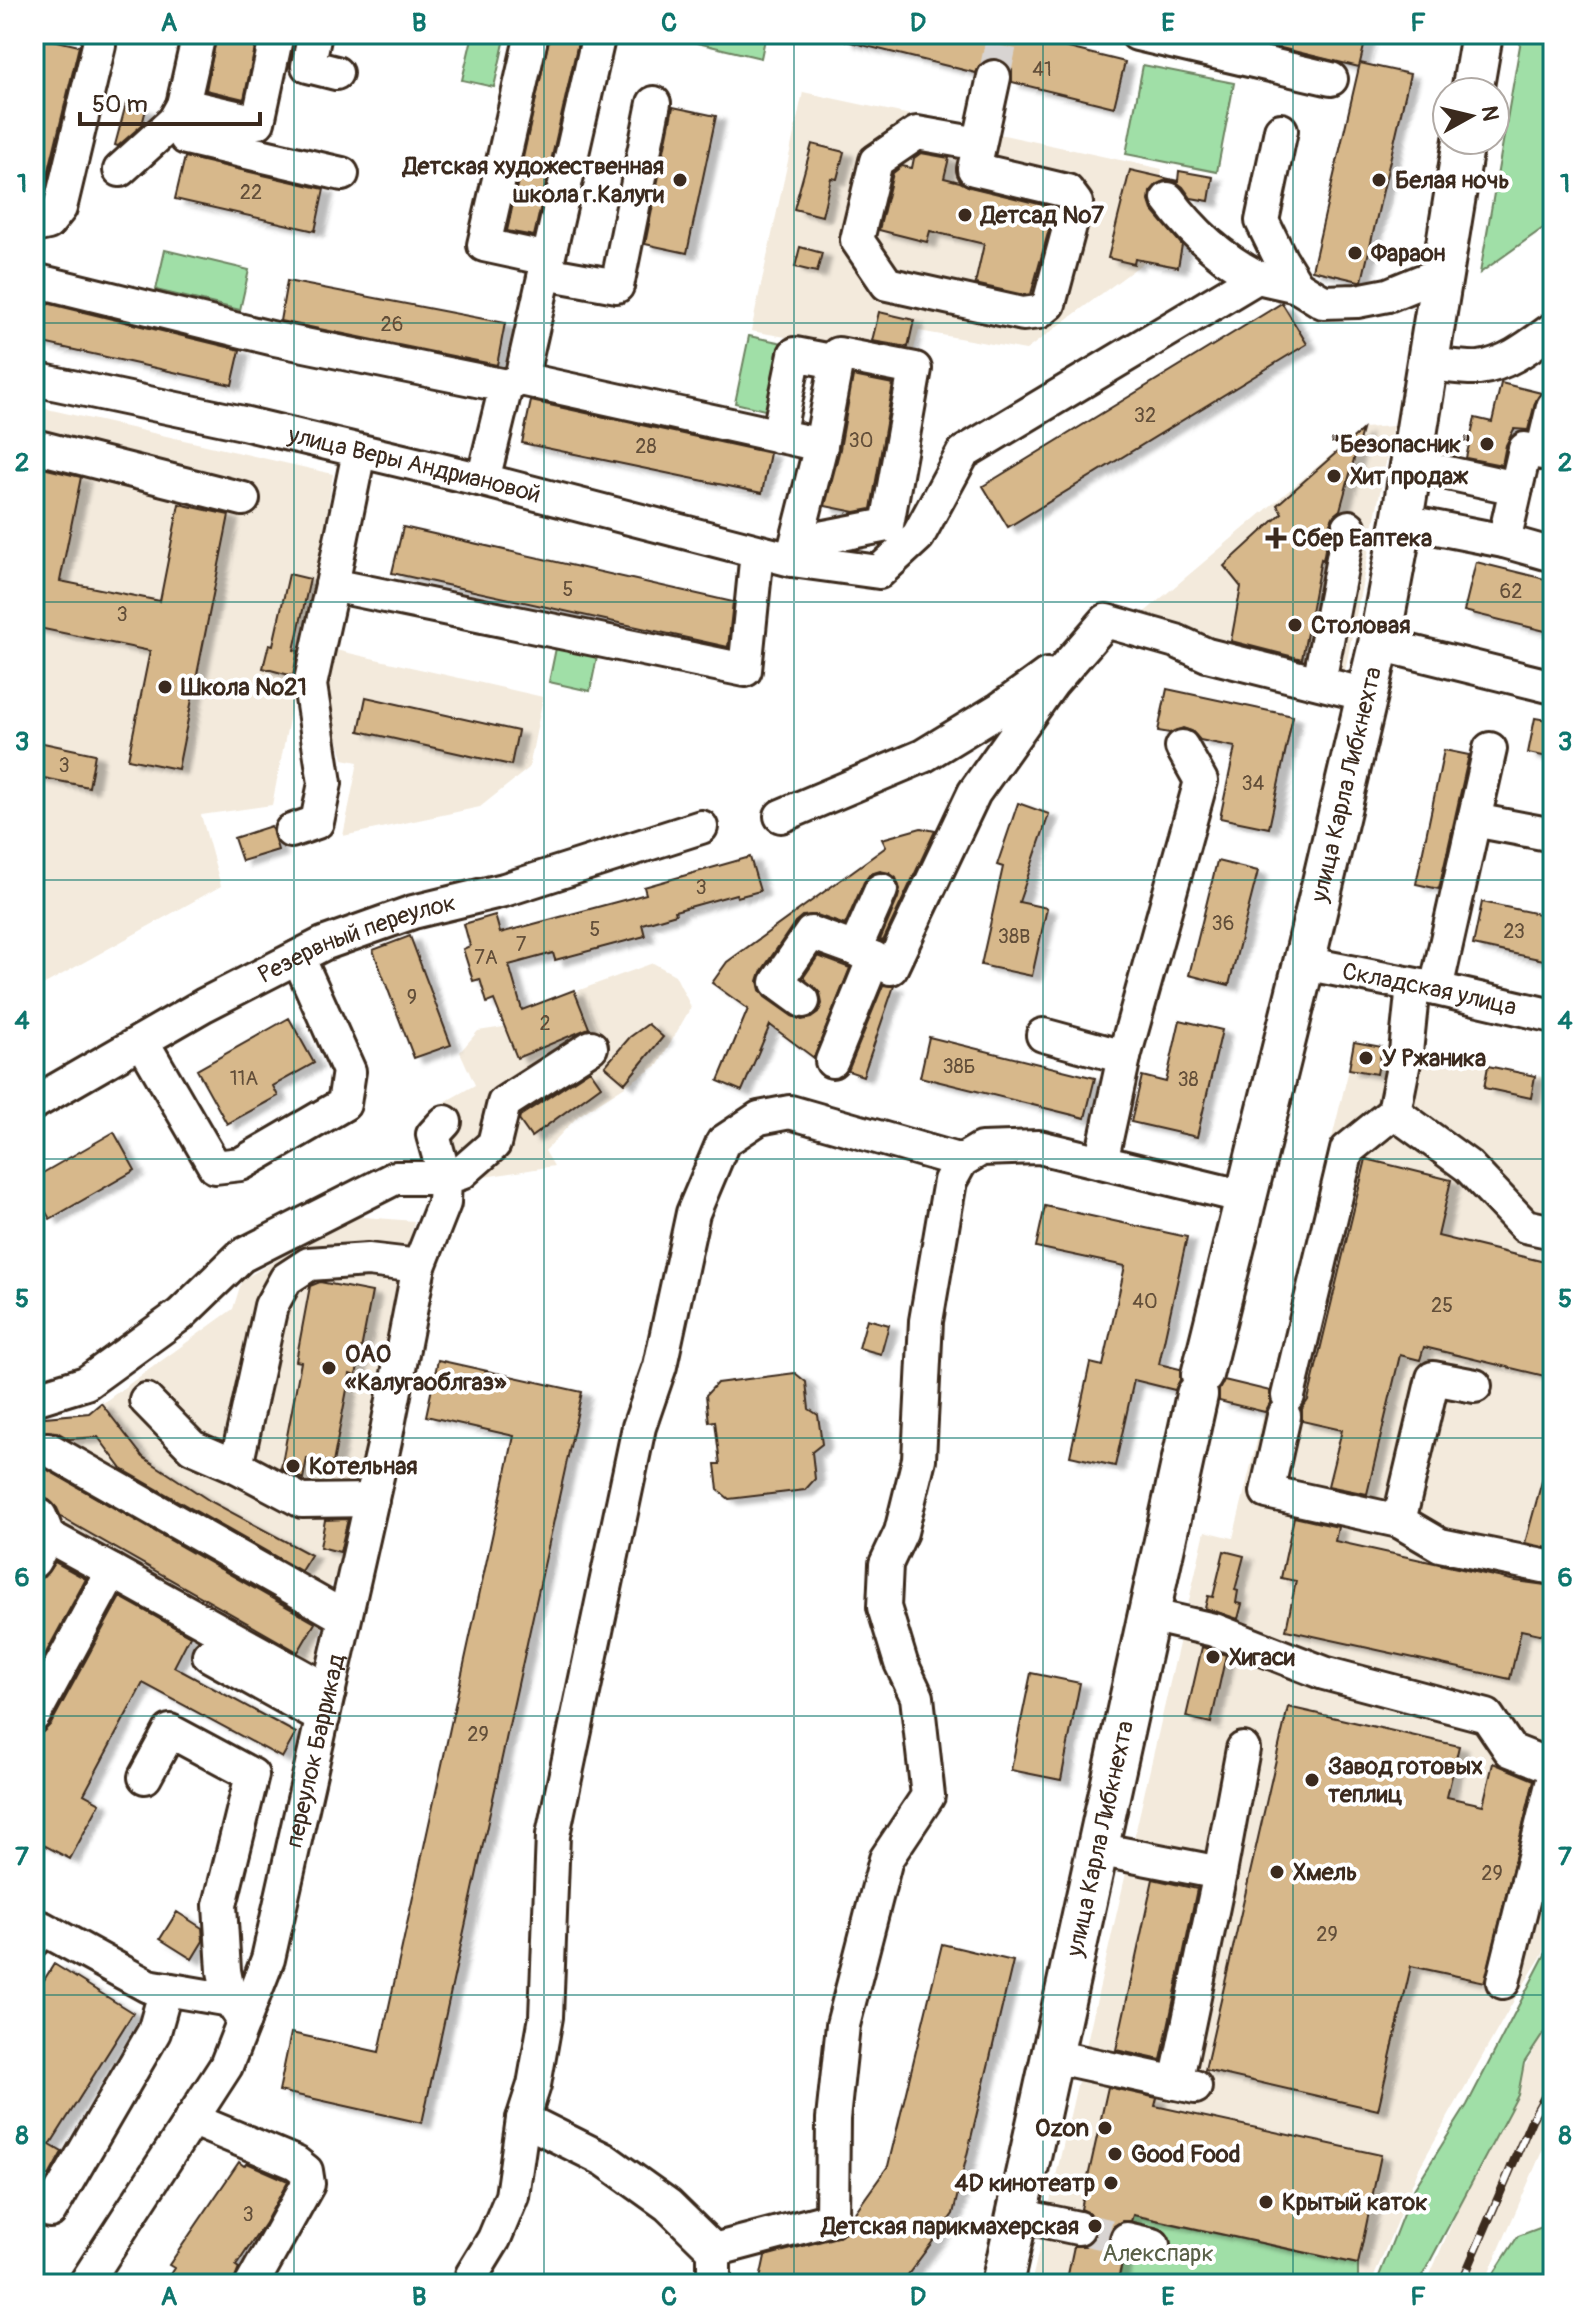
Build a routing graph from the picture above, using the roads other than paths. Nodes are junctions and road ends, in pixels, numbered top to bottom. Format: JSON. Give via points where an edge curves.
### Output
{"nodes":[{"id":1,"x":199,"y":34,"type":"edge"},
{"id":2,"x":277,"y":34,"type":"edge"},
{"id":3,"x":315,"y":34,"type":"edge"},
{"id":4,"x":532,"y":34,"type":"edge"},
{"id":5,"x":599,"y":34,"type":"edge"},
{"id":6,"x":1137,"y":34,"type":"edge"},
{"id":7,"x":1482,"y":34,"type":"edge"},
{"id":8,"x":99,"y":45,"type":"dead end"},
{"id":9,"x":336,"y":73,"type":"dead end"},
{"id":10,"x":1475,"y":76,"type":"edge"},
{"id":11,"x":994,"y":77,"type":"tunnel mouth"},
{"id":12,"x":1331,"y":79,"type":"dead end"},
{"id":13,"x":654,"y":103,"type":"dead end"},
{"id":14,"x":188,"y":106,"type":"junction"},
{"id":15,"x":1281,"y":130,"type":"dead end"},
{"id":16,"x":979,"y":144,"type":"junction"},
{"id":17,"x":1461,"y":156,"type":"edge"},
{"id":18,"x":120,"y":170,"type":"dead end"},
{"id":19,"x":342,"y":174,"type":"dead end"},
{"id":20,"x":1168,"y":199,"type":"dead end"},
{"id":21,"x":34,"y":226,"type":"edge"},
{"id":22,"x":547,"y":266,"type":"junction"},
{"id":23,"x":1442,"y":273,"type":"junction"},
{"id":24,"x":1257,"y":277,"type":"junction"},
{"id":25,"x":34,"y":280,"type":"edge"},
{"id":26,"x":1297,"y":286,"type":"junction"},
{"id":27,"x":1552,"y":330,"type":"edge"},
{"id":28,"x":836,"y":362,"type":"junction"},
{"id":29,"x":1427,"y":364,"type":"junction"},
{"id":30,"x":34,"y":379,"type":"edge"},
{"id":31,"x":513,"y":382,"type":"junction"},
{"id":32,"x":1553,"y":407,"type":"edge"},
{"id":33,"x":778,"y":436,"type":"junction"},
{"id":34,"x":821,"y":445,"type":"junction"},
{"id":35,"x":34,"y":446,"type":"edge"},
{"id":36,"x":359,"y":452,"type":"junction"},
{"id":37,"x":1411,"y":465,"type":"junction"},
{"id":38,"x":483,"y":480,"type":"junction"},
{"id":39,"x":1516,"y":488,"type":"junction"},
{"id":40,"x":243,"y":499,"type":"dead end"},
{"id":41,"x":1402,"y":521,"type":"junction"},
{"id":42,"x":1349,"y":527,"type":"dead end"},
{"id":43,"x":1504,"y":541,"type":"junction"},
{"id":44,"x":757,"y":552,"type":"junction"},
{"id":45,"x":1553,"y":555,"type":"edge"},
{"id":46,"x":792,"y":560,"type":"junction"},
{"id":47,"x":332,"y":585,"type":"junction"},
{"id":48,"x":1106,"y":621,"type":"junction"},
{"id":49,"x":1379,"y":644,"type":"junction"},
{"id":50,"x":1319,"y":682,"type":"junction"},
{"id":51,"x":1553,"y":687,"type":"edge"},
{"id":52,"x":1367,"y":695,"type":"junction"},
{"id":53,"x":1182,"y":747,"type":"dead end"},
{"id":54,"x":1490,"y":749,"type":"dead end"},
{"id":55,"x":781,"y":816,"type":"dead end"},
{"id":56,"x":1474,"y":820,"type":"junction"},
{"id":57,"x":701,"y":827,"type":"dead end"},
{"id":58,"x":291,"y":831,"type":"dead end"},
{"id":59,"x":1553,"y":835,"type":"edge"},
{"id":60,"x":881,"y":890,"type":"dead end"},
{"id":61,"x":864,"y":953,"type":"junction"},
{"id":62,"x":298,"y":957,"type":"junction"},
{"id":63,"x":1304,"y":963,"type":"junction"},
{"id":64,"x":1425,"y":987,"type":"junction"},
{"id":65,"x":803,"y":1001,"type":"dead end"},
{"id":66,"x":1553,"y":1016,"type":"edge"},
{"id":67,"x":1043,"y":1035,"type":"dead end"},
{"id":68,"x":142,"y":1041,"type":"junction"},
{"id":69,"x":591,"y":1047,"type":"dead end"},
{"id":70,"x":1124,"y":1057,"type":"junction"},
{"id":71,"x":832,"y":1061,"type":"dead end"},
{"id":72,"x":34,"y":1103,"type":"edge"},
{"id":73,"x":1394,"y":1112,"type":"junction"},
{"id":74,"x":445,"y":1122,"type":"dead end"},
{"id":75,"x":961,"y":1161,"type":"junction"},
{"id":76,"x":1101,"y":1162,"type":"junction"},
{"id":77,"x":445,"y":1178,"type":"junction"},
{"id":78,"x":1245,"y":1197,"type":"junction"},
{"id":79,"x":1553,"y":1232,"type":"edge"},
{"id":80,"x":419,"y":1266,"type":"junction"},
{"id":81,"x":1475,"y":1386,"type":"dead end"},
{"id":82,"x":34,"y":1399,"type":"edge"},
{"id":83,"x":146,"y":1400,"type":"dead end"},
{"id":84,"x":34,"y":1450,"type":"edge"},
{"id":85,"x":236,"y":1466,"type":"junction"},
{"id":86,"x":372,"y":1500,"type":"junction"},
{"id":87,"x":1399,"y":1521,"type":"junction"},
{"id":88,"x":39,"y":1537,"type":"edge"},
{"id":89,"x":1553,"y":1568,"type":"edge"},
{"id":90,"x":112,"y":1571,"type":"junction"},
{"id":91,"x":1149,"y":1615,"type":"junction"},
{"id":92,"x":344,"y":1617,"type":"junction"},
{"id":93,"x":209,"y":1655,"type":"dead end"},
{"id":94,"x":326,"y":1704,"type":"junction"},
{"id":95,"x":34,"y":1715,"type":"edge"},
{"id":96,"x":1243,"y":1749,"type":"dead end"},
{"id":97,"x":1553,"y":1767,"type":"edge"},
{"id":98,"x":145,"y":1777,"type":"dead end"},
{"id":99,"x":1553,"y":1780,"type":"edge"},
{"id":100,"x":1097,"y":1849,"type":"junction"},
{"id":101,"x":1220,"y":1873,"type":"junction"},
{"id":102,"x":34,"y":1940,"type":"edge"},
{"id":103,"x":1503,"y":1982,"type":"dead end"},
{"id":104,"x":166,"y":1989,"type":"junction"},
{"id":105,"x":237,"y":2010,"type":"junction"},
{"id":106,"x":1052,"y":2056,"type":"junction"},
{"id":107,"x":191,"y":2119,"type":"junction"},
{"id":108,"x":523,"y":2119,"type":"junction"},
{"id":109,"x":34,"y":2201,"type":"edge"},
{"id":110,"x":1017,"y":2215,"type":"junction"},
{"id":111,"x":1078,"y":2228,"type":"tunnel mouth"},
{"id":112,"x":714,"y":2250,"type":"junction"},
{"id":113,"x":85,"y":2284,"type":"edge"},
{"id":114,"x":252,"y":2284,"type":"edge"},
{"id":115,"x":471,"y":2284,"type":"edge"},
{"id":116,"x":714,"y":2284,"type":"edge"},
{"id":117,"x":1002,"y":2284,"type":"edge"}],
"edges":[{"from":1,"to":14,"type":"street"},
{"from":2,"to":14,"type":"street","via":[[258,122]]},
{"from":3,"to":9,"type":"street","via":[[308,66]]},
{"from":4,"to":22,"type":"street","via":[[484,245]]},
{"from":5,"to":22,"type":"street"},
{"from":6,"to":12,"type":"street"},
{"from":7,"to":10,"type":"main road"},
{"from":8,"to":21,"type":"street","via":[[60,208],[48,223]]},
{"from":11,"to":16,"type":"street"},
{"from":13,"to":22,"type":"street","via":[[617,286]]},
{"from":14,"to":18,"type":"street"},
{"from":14,"to":19,"type":"street","via":[[186,138]]},
{"from":15,"to":26,"type":"street","via":[[1262,221]]},
{"from":16,"to":16,"type":"street","via":[[974,169],[1067,191],[1076,203],[1049,304],[1039,312],[1023,314],[887,284],[857,240],[876,161],[917,133]]},
{"from":17,"to":23,"type":"main road","name":"улица Карла Либкнехта"},
{"from":20,"to":24,"type":"street","via":[[1206,244]]},
{"from":22,"to":31,"type":"street"},
{"from":23,"to":26,"type":"street","via":[[1388,295],[1357,301],[1323,302]]},
{"from":23,"to":29,"type":"main road","name":"улица Карла Либкнехта"},
{"from":24,"to":26,"type":"street"},
{"from":24,"to":46,"type":"street","name":"улица Веры Андриановой","via":[[963,453],[918,536],[879,572]]},
{"from":25,"to":31,"type":"street","via":[[275,339]]},
{"from":27,"to":29,"type":"street","via":[[1503,361],[1481,367]]},
{"from":28,"to":33,"type":"street","via":[[795,354]]},
{"from":28,"to":34,"type":"street"},
{"from":28,"to":46,"type":"street","via":[[838,354],[915,369],[887,525],[820,538]]},
{"from":29,"to":37,"type":"main road","name":"улица Карла Либкнехта"},
{"from":30,"to":36,"type":"street","name":"улица Веры Андриановой"},
{"from":31,"to":33,"type":"street"},
{"from":31,"to":38,"type":"street"},
{"from":32,"to":39,"type":"street","via":[[1542,453],[1525,449]]},
{"from":33,"to":34,"type":"street"},
{"from":34,"to":46,"type":"street"},
{"from":35,"to":40,"type":"street"},
{"from":36,"to":38,"type":"street","name":"улица Веры Андриановой"},
{"from":36,"to":47,"type":"street"},
{"from":37,"to":39,"type":"street"},
{"from":37,"to":41,"type":"main road","name":"улица Карла Либкнехта"},
{"from":38,"to":44,"type":"street","name":"улица Веры Андриановой"},
{"from":39,"to":43,"type":"street"},
{"from":41,"to":43,"type":"street"},
{"from":41,"to":49,"type":"main road","name":"улица Карла Либкнехта"},
{"from":42,"to":50,"type":"street"},
{"from":43,"to":45,"type":"street"},
{"from":44,"to":46,"type":"street","name":"улица Веры Андриановой"},
{"from":44,"to":47,"type":"street","via":[[745,670]]},
{"from":47,"to":58,"type":"street","via":[[310,685],[325,783],[317,822]]},
{"from":48,"to":50,"type":"street","via":[[1207,655]]},
{"from":48,"to":55,"type":"street","via":[[1044,677],[923,756]]},
{"from":48,"to":61,"type":"street","via":[[1052,683],[974,793],[891,968]]},
{"from":49,"to":51,"type":"street"},
{"from":49,"to":52,"type":"main road","name":"улица Карла Либкнехта"},
{"from":50,"to":52,"type":"street"},
{"from":52,"to":63,"type":"main road","name":"улица Карла Либкнехта"},
{"from":53,"to":70,"type":"street","via":[[1201,781]]},
{"from":54,"to":56,"type":"street"},
{"from":56,"to":59,"type":"street"},
{"from":56,"to":64,"type":"street"},
{"from":57,"to":62,"type":"street","name":"Резервный переулок","via":[[504,890],[413,912]]},
{"from":60,"to":61,"type":"street"},
{"from":61,"to":65,"type":"street","via":[[811,933],[777,982]]},
{"from":61,"to":71,"type":"street"},
{"from":62,"to":68,"type":"street","name":"Резервный переулок"},
{"from":62,"to":68,"type":"street","via":[[349,1071],[344,1104],[241,1164],[215,1167]]},
{"from":63,"to":64,"type":"street","name":"Складская улица"},
{"from":63,"to":78,"type":"main road","name":"улица Карла Либкнехта"},
{"from":64,"to":66,"type":"street","name":"Складская улица"},
{"from":64,"to":73,"type":"street"},
{"from":67,"to":70,"type":"street"},
{"from":68,"to":72,"type":"street","name":"Резервный переулок"},
{"from":69,"to":77,"type":"street","via":[[504,1103],[494,1144],[461,1173]]},
{"from":70,"to":76,"type":"street"},
{"from":73,"to":79,"type":"street","via":[[1468,1166],[1525,1226]]},
{"from":73,"to":87,"type":"street","via":[[1347,1150],[1267,1492]]},
{"from":74,"to":77,"type":"street","via":[[433,1135]]},
{"from":75,"to":76,"type":"street","via":[[981,1149],[1039,1147]]},
{"from":75,"to":108,"type":"street","via":[[790,1112],[759,1118],[723,1142],[693,1213],[660,1366],[639,1427],[562,1791],[553,1835],[546,2017]]},
{"from":75,"to":112,"type":"street","via":[[950,1181],[926,1321],[919,1459],[901,1532],[886,1564],[884,1607],[917,1697],[928,1796],[886,1859],[843,2025],[833,2119],[832,2219]]},
{"from":76,"to":78,"type":"street"},
{"from":77,"to":80,"type":"street","name":"переулок Баррикад","via":[[444,1203]]},
{"from":77,"to":82,"type":"street","via":[[395,1178],[241,1256],[181,1314],[86,1383]]},
{"from":78,"to":91,"type":"main road","name":"улица Карла Либкнехта"},
{"from":80,"to":85,"type":"street","via":[[368,1260],[309,1264],[286,1279],[271,1306]]},
{"from":80,"to":86,"type":"street","name":"переулок Баррикад"},
{"from":81,"to":87,"type":"street","via":[[1433,1378]]},
{"from":83,"to":85,"type":"street","via":[[192,1447]]},
{"from":84,"to":92,"type":"street","via":[[48,1449]]},
{"from":85,"to":86,"type":"street","via":[[302,1501]]},
{"from":86,"to":92,"type":"street","name":"переулок Баррикад"},
{"from":87,"to":89,"type":"street","via":[[1440,1545]]},
{"from":88,"to":90,"type":"street"},
{"from":90,"to":94,"type":"street"},
{"from":90,"to":95,"type":"street"},
{"from":91,"to":97,"type":"street","via":[[1214,1630],[1324,1673],[1487,1716],[1510,1750]]},
{"from":91,"to":100,"type":"main road","name":"улица Карла Либкнехта"},
{"from":92,"to":94,"type":"street","name":"переулок Баррикад"},
{"from":93,"to":94,"type":"street"},
{"from":94,"to":105,"type":"street","name":"переулок Баррикад","via":[[268,1959]]},
{"from":96,"to":101,"type":"street"},
{"from":98,"to":105,"type":"street","via":[[170,1731],[252,1775],[220,1905],[224,1971]]},
{"from":99,"to":103,"type":"street"},
{"from":100,"to":101,"type":"street"},
{"from":100,"to":106,"type":"main road","name":"улица Карла Либкнехта"},
{"from":101,"to":106,"type":"street","via":[[1186,2085]]},
{"from":102,"to":104,"type":"street","via":[[42,1928],[148,1986]]},
{"from":104,"to":105,"type":"street"},
{"from":104,"to":109,"type":"street","via":[[154,2032],[50,2211]]},
{"from":105,"to":107,"type":"street","name":"переулок Баррикад","via":[[226,2066]]},
{"from":106,"to":110,"type":"main road","name":"улица Карла Либкнехта"},
{"from":107,"to":113,"type":"street","name":"переулок Баррикад"},
{"from":107,"to":114,"type":"street","via":[[306,2171],[308,2184]]},
{"from":108,"to":112,"type":"street","via":[[605,2160],[668,2205]]},
{"from":108,"to":115,"type":"street","via":[[512,2196]]},
{"from":110,"to":111,"type":"street"},
{"from":110,"to":117,"type":"main road","name":"улица Карла Либкнехта"},
{"from":112,"to":116,"type":"street"}]}
